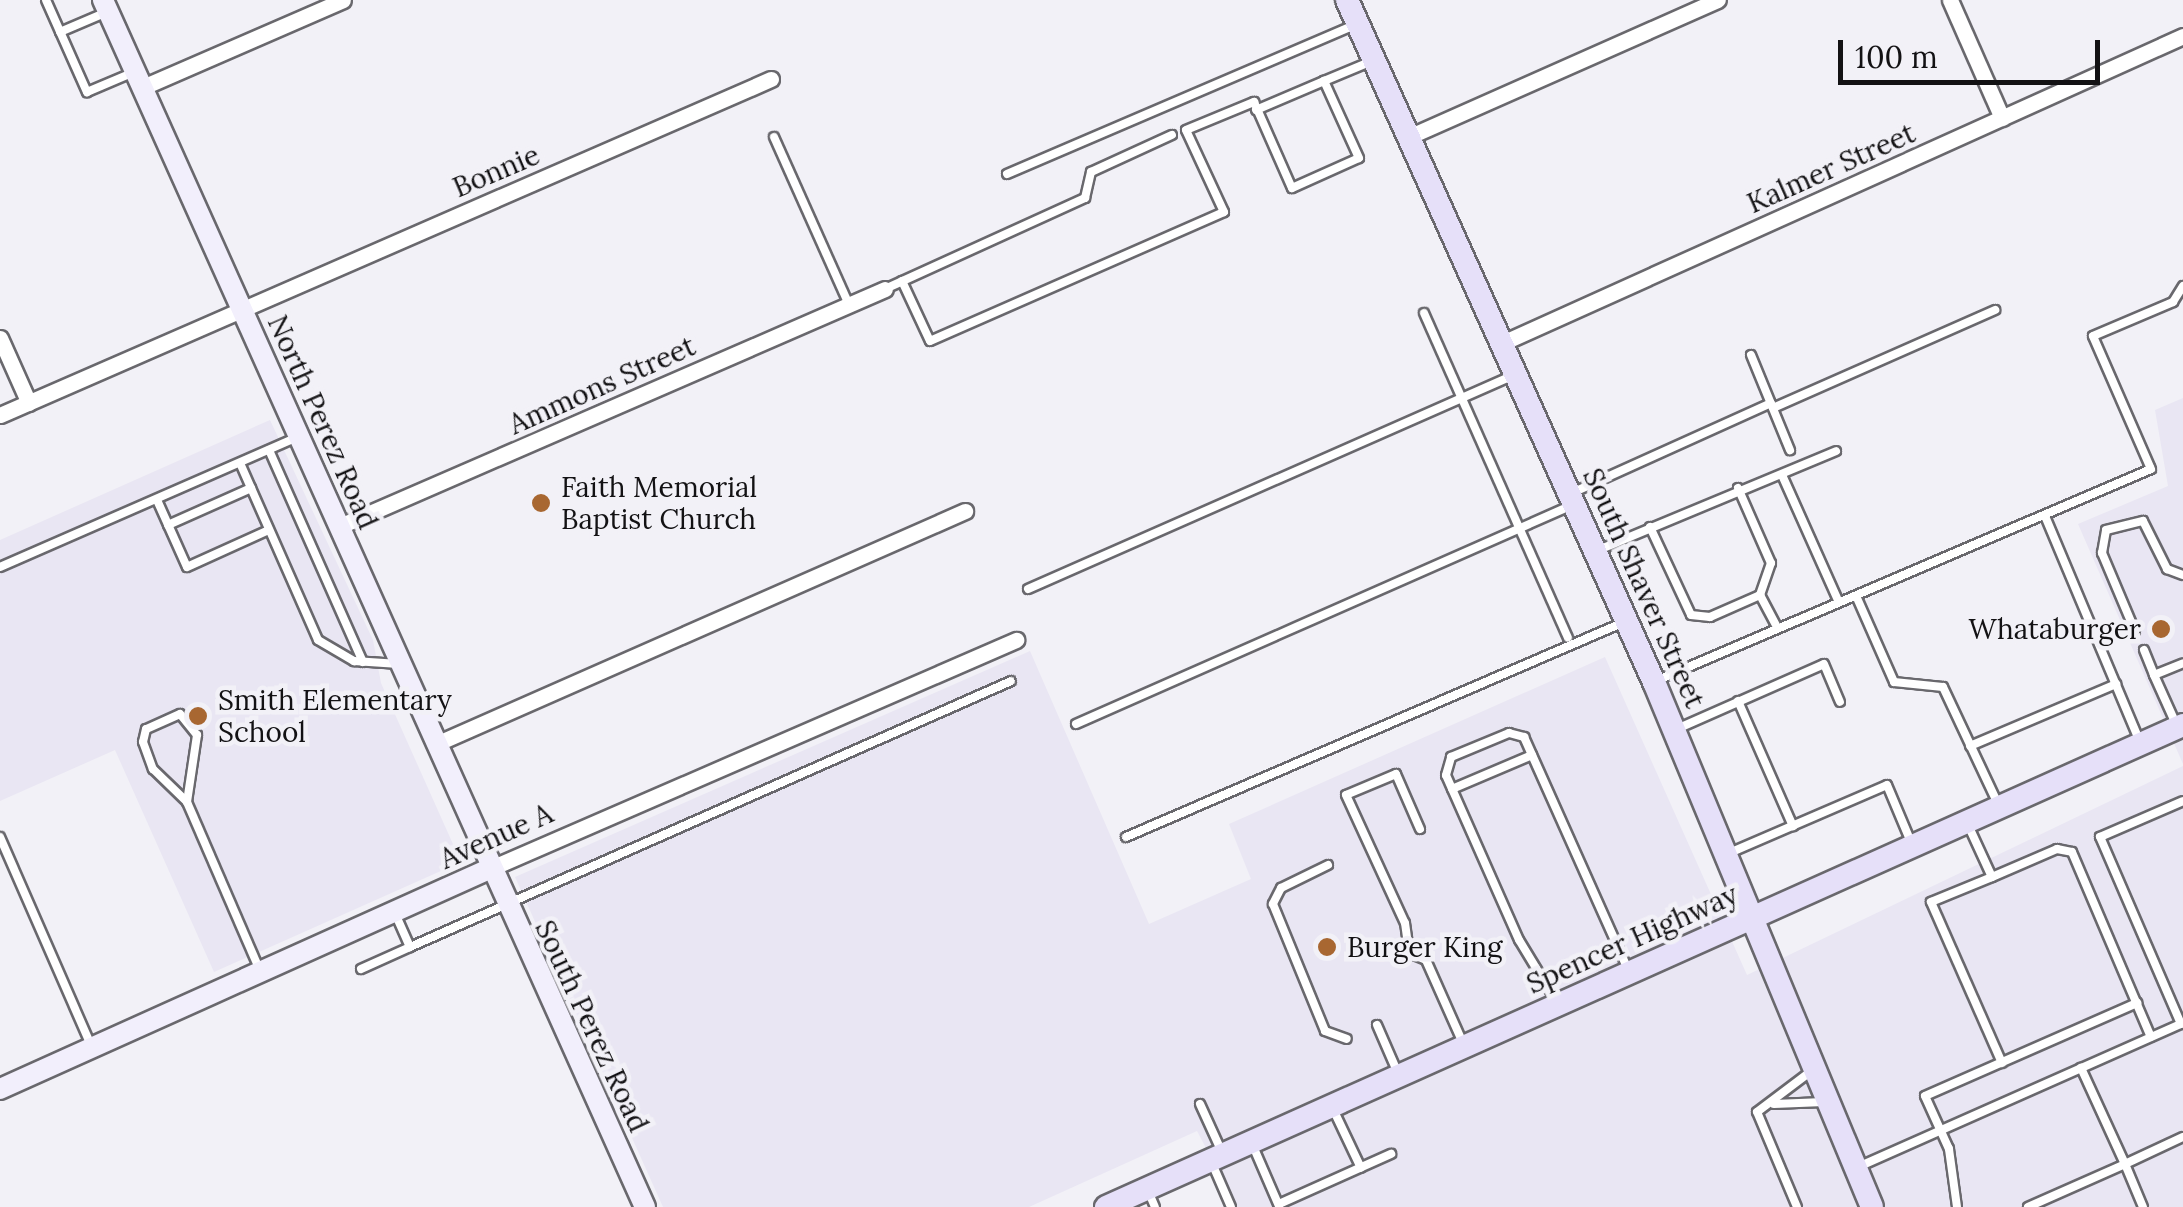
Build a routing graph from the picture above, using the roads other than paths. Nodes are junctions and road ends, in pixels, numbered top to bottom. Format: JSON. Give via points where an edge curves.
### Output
{"nodes":[{"id":1,"x":46,"y":0,"type":"edge"},
{"id":2,"x":342,"y":0,"type":"edge"},
{"id":3,"x":1347,"y":0,"type":"edge"},
{"id":4,"x":1718,"y":0,"type":"edge"},
{"id":5,"x":1950,"y":0,"type":"edge"},
{"id":6,"x":106,"y":6,"type":"edge"},
{"id":7,"x":1357,"y":24,"type":"junction"},
{"id":8,"x":60,"y":32,"type":"junction"},
{"id":9,"x":2183,"y":36,"type":"edge"},
{"id":10,"x":1373,"y":60,"type":"junction"},
{"id":11,"x":140,"y":79,"type":"junction"},
{"id":12,"x":771,"y":79,"type":"dead end"},
{"id":13,"x":1324,"y":81,"type":"junction"},
{"id":14,"x":1256,"y":110,"type":"junction"},
{"id":15,"x":2002,"y":118,"type":"junction"},
{"id":16,"x":1172,"y":135,"type":"dead end"},
{"id":17,"x":774,"y":138,"type":"dead end"},
{"id":18,"x":1406,"y":138,"type":"junction"},
{"id":19,"x":1007,"y":174,"type":"dead end"},
{"id":20,"x":902,"y":281,"type":"junction"},
{"id":21,"x":2183,"y":286,"type":"edge"},
{"id":22,"x":884,"y":289,"type":"joint"},
{"id":23,"x":849,"y":305,"type":"junction"},
{"id":24,"x":241,"y":309,"type":"junction"},
{"id":25,"x":1995,"y":310,"type":"dead end"},
{"id":26,"x":1424,"y":313,"type":"dead end"},
{"id":27,"x":0,"y":338,"type":"edge"},
{"id":28,"x":1500,"y":344,"type":"junction"},
{"id":29,"x":1751,"y":356,"type":"dead end"},
{"id":30,"x":1514,"y":376,"type":"junction"},
{"id":31,"x":1462,"y":398,"type":"junction"},
{"id":32,"x":29,"y":403,"type":"junction"},
{"id":33,"x":1772,"y":406,"type":"junction"},
{"id":34,"x":0,"y":415,"type":"edge"},
{"id":35,"x":299,"y":437,"type":"junction"},
{"id":36,"x":269,"y":450,"type":"junction"},
{"id":37,"x":1790,"y":450,"type":"dead end"},
{"id":38,"x":1836,"y":451,"type":"dead end"},
{"id":39,"x":240,"y":463,"type":"junction"},
{"id":40,"x":1782,"y":475,"type":"junction"},
{"id":41,"x":251,"y":488,"type":"junction"},
{"id":42,"x":1738,"y":488,"type":"junction"},
{"id":43,"x":157,"y":500,"type":"junction"},
{"id":44,"x":1571,"y":500,"type":"junction"},
{"id":45,"x":966,"y":511,"type":"dead end"},
{"id":46,"x":2044,"y":516,"type":"junction"},
{"id":47,"x":168,"y":525,"type":"junction"},
{"id":48,"x":340,"y":526,"type":"junction"},
{"id":49,"x":1650,"y":527,"type":"junction"},
{"id":50,"x":1519,"y":529,"type":"junction"},
{"id":51,"x":270,"y":530,"type":"junction"},
{"id":52,"x":1595,"y":552,"type":"junction"},
{"id":53,"x":0,"y":567,"type":"edge"},
{"id":54,"x":2183,"y":575,"type":"edge"},
{"id":55,"x":1028,"y":589,"type":"dead end"},
{"id":56,"x":1760,"y":595,"type":"junction"},
{"id":57,"x":1856,"y":598,"type":"junction"},
{"id":58,"x":1838,"y":600,"type":"junction"},
{"id":59,"x":1626,"y":621,"type":"junction"},
{"id":60,"x":1776,"y":627,"type":"junction"},
{"id":61,"x":2135,"y":631,"type":"dead end"},
{"id":62,"x":1568,"y":638,"type":"junction"},
{"id":63,"x":1016,"y":640,"type":"dead end"},
{"id":64,"x":2144,"y":650,"type":"dead end"},
{"id":65,"x":364,"y":662,"type":"junction"},
{"id":66,"x":2183,"y":663,"type":"edge"},
{"id":67,"x":402,"y":664,"type":"junction"},
{"id":68,"x":2154,"y":675,"type":"junction"},
{"id":69,"x":1011,"y":681,"type":"dead end"},
{"id":70,"x":1654,"y":682,"type":"junction"},
{"id":71,"x":2116,"y":684,"type":"junction"},
{"id":72,"x":1738,"y":701,"type":"junction"},
{"id":73,"x":1840,"y":702,"type":"dead end"},
{"id":74,"x":1076,"y":724,"type":"dead end"},
{"id":75,"x":2180,"y":727,"type":"edge"},
{"id":76,"x":1674,"y":730,"type":"junction"},
{"id":77,"x":438,"y":743,"type":"junction"},
{"id":78,"x":2141,"y":744,"type":"junction"},
{"id":79,"x":1970,"y":746,"type":"junction"},
{"id":80,"x":1532,"y":755,"type":"junction"},
{"id":81,"x":1452,"y":789,"type":"junction"},
{"id":82,"x":2183,"y":801,"type":"edge"},
{"id":83,"x":187,"y":802,"type":"junction"},
{"id":84,"x":2000,"y":808,"type":"junction"},
{"id":85,"x":1967,"y":823,"type":"junction"},
{"id":86,"x":1793,"y":826,"type":"junction"},
{"id":87,"x":1420,"y":828,"type":"dead end"},
{"id":88,"x":0,"y":837,"type":"edge"},
{"id":89,"x":1126,"y":837,"type":"dead end"},
{"id":90,"x":1913,"y":847,"type":"junction"},
{"id":91,"x":1728,"y":854,"type":"junction"},
{"id":92,"x":1328,"y":865,"type":"dead end"},
{"id":93,"x":489,"y":869,"type":"junction"},
{"id":94,"x":1992,"y":877,"type":"junction"},
{"id":95,"x":504,"y":899,"type":"junction"},
{"id":96,"x":394,"y":912,"type":"junction"},
{"id":97,"x":1755,"y":917,"type":"junction"},
{"id":98,"x":410,"y":947,"type":"junction"},
{"id":99,"x":361,"y":968,"type":"dead end"},
{"id":100,"x":261,"y":972,"type":"junction"},
{"id":101,"x":1629,"y":973,"type":"junction"},
{"id":102,"x":2137,"y":1004,"type":"junction"},
{"id":103,"x":1558,"y":1005,"type":"junction"},
{"id":104,"x":2182,"y":1024,"type":"edge"},
{"id":105,"x":1376,"y":1025,"type":"dead end"},
{"id":106,"x":2152,"y":1037,"type":"junction"},
{"id":107,"x":1346,"y":1040,"type":"dead end"},
{"id":108,"x":1464,"y":1046,"type":"junction"},
{"id":109,"x":92,"y":1048,"type":"junction"},
{"id":110,"x":2002,"y":1063,"type":"junction"},
{"id":111,"x":1818,"y":1066,"type":"junction"},
{"id":112,"x":2080,"y":1068,"type":"junction"},
{"id":113,"x":1399,"y":1076,"type":"junction"},
{"id":114,"x":0,"y":1089,"type":"edge"},
{"id":115,"x":1831,"y":1100,"type":"junction"},
{"id":116,"x":1200,"y":1104,"type":"dead end"},
{"id":117,"x":1774,"y":1104,"type":"junction"},
{"id":118,"x":1332,"y":1106,"type":"junction"},
{"id":119,"x":1940,"y":1131,"type":"junction"},
{"id":120,"x":2183,"y":1137,"type":"edge"},
{"id":121,"x":1252,"y":1142,"type":"junction"},
{"id":122,"x":1391,"y":1154,"type":"dead end"},
{"id":123,"x":1217,"y":1157,"type":"junction"},
{"id":124,"x":2125,"y":1164,"type":"junction"},
{"id":125,"x":1856,"y":1167,"type":"junction"},
{"id":126,"x":1361,"y":1168,"type":"junction"},
{"id":127,"x":1151,"y":1198,"type":"edge"},
{"id":128,"x":1115,"y":1205,"type":"edge"},
{"id":129,"x":1279,"y":1205,"type":"edge"},
{"id":130,"x":645,"y":1207,"type":"edge"},
{"id":131,"x":1232,"y":1207,"type":"edge"},
{"id":132,"x":1797,"y":1207,"type":"edge"},
{"id":133,"x":1872,"y":1207,"type":"edge"},
{"id":134,"x":1958,"y":1207,"type":"edge"},
{"id":135,"x":2028,"y":1207,"type":"edge"},
{"id":136,"x":2143,"y":1207,"type":"edge"}],
"edges":[{"from":1,"to":8,"type":"lane"},
{"from":2,"to":11,"type":"street"},
{"from":3,"to":7,"type":"main road","name":"South Shaver Street"},
{"from":4,"to":18,"type":"street"},
{"from":5,"to":15,"type":"street"},
{"from":6,"to":8,"type":"lane"},
{"from":6,"to":11,"type":"street","name":"North Perez Road"},
{"from":7,"to":10,"type":"main road","name":"South Shaver Street"},
{"from":7,"to":19,"type":"lane"},
{"from":8,"to":11,"type":"lane","via":[[86,92]]},
{"from":9,"to":15,"type":"street","name":"Kalmer Street"},
{"from":10,"to":13,"type":"lane"},
{"from":10,"to":18,"type":"main road","name":"South Shaver Street"},
{"from":11,"to":24,"type":"street","name":"North Perez Road"},
{"from":12,"to":24,"type":"street","name":"Bonnie"},
{"from":13,"to":14,"type":"lane"},
{"from":13,"to":14,"type":"lane","via":[[1359,158],[1292,188]]},
{"from":14,"to":20,"type":"lane","via":[[1254,102],[1186,130],[1224,212],[930,342]]},
{"from":15,"to":28,"type":"street","name":"Kalmer Street"},
{"from":16,"to":20,"type":"lane","via":[[1091,172],[1084,198]]},
{"from":17,"to":23,"type":"lane"},
{"from":18,"to":28,"type":"main road","name":"South Shaver Street"},
{"from":20,"to":22,"type":"lane"},
{"from":21,"to":46,"type":"lane","via":[[2173,302],[2093,336],[2151,469]]},
{"from":22,"to":23,"type":"street","name":"Ammons Street"},
{"from":23,"to":48,"type":"street","name":"Ammons Street"},
{"from":24,"to":32,"type":"street","name":"Bonnie"},
{"from":24,"to":35,"type":"street","name":"North Perez Road"},
{"from":25,"to":33,"type":"lane"},
{"from":26,"to":31,"type":"lane"},
{"from":27,"to":32,"type":"street"},
{"from":28,"to":30,"type":"main road","name":"South Shaver Street"},
{"from":29,"to":33,"type":"lane"},
{"from":30,"to":31,"type":"lane"},
{"from":30,"to":44,"type":"main road","name":"South Shaver Street"},
{"from":31,"to":50,"type":"lane"},
{"from":31,"to":55,"type":"lane"},
{"from":32,"to":34,"type":"street","name":"Bonnie"},
{"from":33,"to":37,"type":"lane"},
{"from":33,"to":44,"type":"lane"},
{"from":35,"to":36,"type":"lane"},
{"from":35,"to":48,"type":"street","name":"North Perez Road"},
{"from":36,"to":39,"type":"lane"},
{"from":36,"to":65,"type":"lane"},
{"from":38,"to":40,"type":"lane"},
{"from":39,"to":41,"type":"lane"},
{"from":39,"to":43,"type":"lane"},
{"from":40,"to":42,"type":"lane"},
{"from":40,"to":58,"type":"lane"},
{"from":41,"to":47,"type":"lane"},
{"from":41,"to":51,"type":"lane"},
{"from":42,"to":49,"type":"lane"},
{"from":42,"to":56,"type":"lane","via":[[1772,563]]},
{"from":43,"to":47,"type":"lane"},
{"from":43,"to":53,"type":"lane"},
{"from":44,"to":50,"type":"lane"},
{"from":44,"to":52,"type":"main road","name":"South Shaver Street"},
{"from":45,"to":77,"type":"street"},
{"from":46,"to":57,"type":"lane"},
{"from":46,"to":71,"type":"lane"},
{"from":47,"to":51,"type":"lane","via":[[186,567]]},
{"from":48,"to":67,"type":"street","name":"North Perez Road"},
{"from":49,"to":52,"type":"lane"},
{"from":49,"to":56,"type":"lane","via":[[1691,615],[1710,617]]},
{"from":50,"to":62,"type":"lane"},
{"from":50,"to":74,"type":"lane"},
{"from":51,"to":65,"type":"lane","via":[[318,640]]},
{"from":52,"to":59,"type":"main road","name":"South Shaver Street"},
{"from":54,"to":61,"type":"lane","via":[[2167,569],[2150,530],[2135,518],[2119,521],[2100,541]]},
{"from":56,"to":60,"type":"lane"},
{"from":57,"to":58,"type":"lane"},
{"from":57,"to":79,"type":"lane","via":[[1894,682],[1942,687]]},
{"from":58,"to":60,"type":"lane"},
{"from":59,"to":62,"type":"lane"},
{"from":59,"to":70,"type":"main road","name":"South Shaver Street"},
{"from":60,"to":70,"type":"lane"},
{"from":62,"to":89,"type":"lane"},
{"from":63,"to":93,"type":"street","name":"Avenue A"},
{"from":64,"to":68,"type":"lane"},
{"from":65,"to":67,"type":"lane"},
{"from":66,"to":68,"type":"lane"},
{"from":67,"to":77,"type":"street","name":"North Perez Road"},
{"from":68,"to":75,"type":"lane"},
{"from":69,"to":95,"type":"lane"},
{"from":70,"to":76,"type":"main road","name":"South Shaver Street"},
{"from":71,"to":78,"type":"lane"},
{"from":71,"to":79,"type":"lane"},
{"from":72,"to":73,"type":"lane","via":[[1824,664]]},
{"from":72,"to":76,"type":"lane"},
{"from":72,"to":86,"type":"lane"},
{"from":75,"to":78,"type":"main road","name":"Spencer Highway"},
{"from":76,"to":91,"type":"main road","name":"South Shaver Street"},
{"from":77,"to":93,"type":"street","name":"North Perez Road"},
{"from":78,"to":84,"type":"main road","name":"Spencer Highway"},
{"from":79,"to":84,"type":"lane"},
{"from":80,"to":81,"type":"lane"},
{"from":80,"to":81,"type":"lane","via":[[1524,737],[1509,733],[1451,757]]},
{"from":80,"to":101,"type":"lane"},
{"from":81,"to":103,"type":"lane"},
{"from":82,"to":104,"type":"lane","via":[[2100,837]]},
{"from":83,"to":83,"type":"lane","via":[[197,735],[180,714],[146,729],[143,742],[153,769]]},
{"from":83,"to":100,"type":"lane"},
{"from":84,"to":85,"type":"main road","name":"Spencer Highway"},
{"from":85,"to":90,"type":"main road","name":"Spencer Highway"},
{"from":85,"to":94,"type":"lane"},
{"from":86,"to":90,"type":"lane","via":[[1887,785]]},
{"from":86,"to":91,"type":"lane"},
{"from":87,"to":108,"type":"lane","via":[[1396,774],[1346,795],[1409,953],[1426,960]]},
{"from":88,"to":109,"type":"lane"},
{"from":90,"to":97,"type":"main road","name":"Spencer Highway"},
{"from":91,"to":97,"type":"main road","name":"South Shaver Street"},
{"from":92,"to":107,"type":"lane","via":[[1281,888],[1274,904],[1325,1030]]},
{"from":93,"to":95,"type":"street","name":"South Perez Road"},
{"from":93,"to":96,"type":"street","name":"Avenue A"},
{"from":94,"to":102,"type":"lane","via":[[2057,848],[2072,852]]},
{"from":94,"to":110,"type":"lane","via":[[1931,902]]},
{"from":95,"to":98,"type":"lane"},
{"from":95,"to":130,"type":"street","name":"South Perez Road"},
{"from":96,"to":98,"type":"lane"},
{"from":96,"to":100,"type":"street","name":"Avenue A"},
{"from":97,"to":101,"type":"main road","name":"Spencer Highway"},
{"from":97,"to":111,"type":"main road","name":"South Shaver Street"},
{"from":98,"to":99,"type":"lane"},
{"from":100,"to":109,"type":"street","name":"Avenue A"},
{"from":101,"to":103,"type":"main road","name":"Spencer Highway"},
{"from":102,"to":106,"type":"lane"},
{"from":102,"to":110,"type":"lane"},
{"from":103,"to":108,"type":"main road","name":"Spencer Highway"},
{"from":104,"to":106,"type":"lane"},
{"from":105,"to":113,"type":"lane"},
{"from":106,"to":112,"type":"lane"},
{"from":108,"to":113,"type":"main road","name":"Spencer Highway"},
{"from":109,"to":114,"type":"street","name":"Avenue A"},
{"from":110,"to":119,"type":"lane","via":[[1925,1096]]},
{"from":111,"to":115,"type":"main road","name":"South Shaver Street"},
{"from":111,"to":117,"type":"lane"},
{"from":112,"to":119,"type":"lane"},
{"from":112,"to":124,"type":"lane"},
{"from":113,"to":118,"type":"main road","name":"Spencer Highway"},
{"from":115,"to":117,"type":"lane"},
{"from":115,"to":125,"type":"main road","name":"South Shaver Street"},
{"from":116,"to":123,"type":"lane"},
{"from":117,"to":132,"type":"lane","via":[[1757,1112]]},
{"from":118,"to":121,"type":"main road","name":"Spencer Highway"},
{"from":118,"to":126,"type":"lane"},
{"from":119,"to":125,"type":"lane"},
{"from":119,"to":134,"type":"lane"},
{"from":120,"to":124,"type":"lane"},
{"from":121,"to":123,"type":"main road","name":"Spencer Highway"},
{"from":121,"to":129,"type":"lane"},
{"from":122,"to":126,"type":"lane"},
{"from":123,"to":127,"type":"main road","name":"Spencer Highway"},
{"from":123,"to":131,"type":"lane"},
{"from":124,"to":135,"type":"lane"},
{"from":124,"to":136,"type":"lane"},
{"from":125,"to":133,"type":"main road","name":"South Shaver Street"},
{"from":126,"to":129,"type":"lane"},
{"from":127,"to":128,"type":"main road","name":"Spencer Highway"}]}
